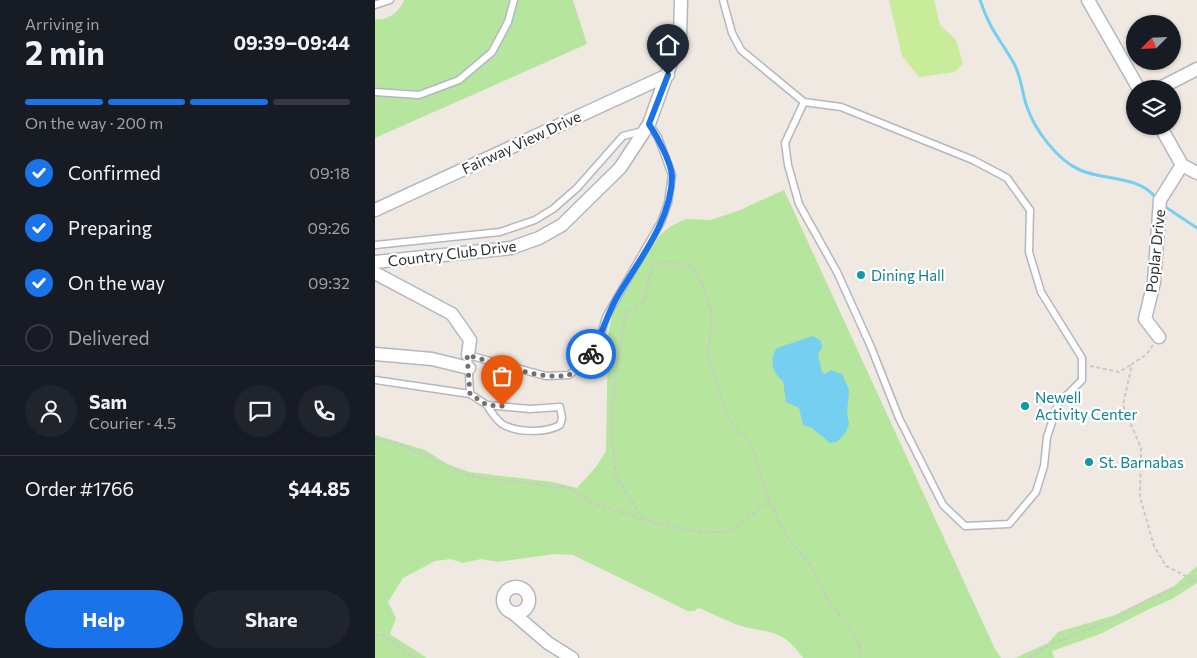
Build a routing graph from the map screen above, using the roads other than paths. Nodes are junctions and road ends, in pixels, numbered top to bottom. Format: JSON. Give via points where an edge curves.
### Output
{"nodes":[{"id":1,"x":390,"y":0,"type":"edge"},
{"id":2,"x":514,"y":0,"type":"edge"},
{"id":3,"x":681,"y":0,"type":"edge"},
{"id":4,"x":723,"y":0,"type":"edge"},
{"id":5,"x":1088,"y":0,"type":"edge"},
{"id":6,"x":375,"y":6,"type":"edge"},
{"id":7,"x":1197,"y":69,"type":"edge"},
{"id":8,"x":668,"y":75,"type":"junction"},
{"id":9,"x":1134,"y":80,"type":"edge"},
{"id":10,"x":1176,"y":80,"type":"edge"},
{"id":11,"x":375,"y":92,"type":"edge"},
{"id":12,"x":804,"y":102,"type":"junction"},
{"id":13,"x":647,"y":127,"type":"junction"},
{"id":14,"x":1165,"y":135,"type":"edge"},
{"id":15,"x":1182,"y":165,"type":"junction"},
{"id":16,"x":1197,"y":172,"type":"edge"},
{"id":17,"x":375,"y":210,"type":"edge"},
{"id":18,"x":375,"y":245,"type":"edge"},
{"id":19,"x":375,"y":262,"type":"edge"},
{"id":20,"x":375,"y":273,"type":"edge"},
{"id":21,"x":1159,"y":337,"type":"road end"},
{"id":22,"x":375,"y":354,"type":"edge"},
{"id":23,"x":468,"y":362,"type":"junction"},
{"id":24,"x":375,"y":380,"type":"edge"},
{"id":25,"x":470,"y":394,"type":"junction"},
{"id":26,"x":487,"y":405,"type":"junction"},
{"id":27,"x":513,"y":613,"type":"dead end"},
{"id":28,"x":572,"y":658,"type":"edge"}],
"edges":[{"from":1,"to":6,"type":"lane"},
{"from":2,"to":11,"type":"lane","via":[[508,22],[492,52],[459,80],[419,95]]},
{"from":3,"to":8,"type":"street","name":"Country Club Drive","via":[[680,38]]},
{"from":4,"to":12,"type":"lane","via":[[732,33],[741,50]]},
{"from":5,"to":9,"type":"street"},
{"from":7,"to":10,"type":"street"},
{"from":8,"to":13,"type":"street","name":"Country Club Drive"},
{"from":8,"to":17,"type":"street","name":"Fairway View Drive"},
{"from":12,"to":12,"type":"lane","via":[[785,144],[799,204],[837,272],[899,418],[943,505],[965,526],[1009,524],[1036,492],[1044,466],[1047,437],[1058,404],[1081,380],[1082,358],[1041,292],[1029,252],[1030,210],[1007,178],[973,160],[841,106]]},
{"from":13,"to":18,"type":"lane","via":[[623,136],[577,188],[535,220],[500,232]]},
{"from":13,"to":19,"type":"street","name":"Country Club Drive","via":[[620,168],[561,225],[539,238],[511,248]]},
{"from":13,"to":23,"type":"lane","via":[[658,137],[672,175],[668,203],[661,222],[606,316],[599,341],[586,362],[569,375],[546,376]]},
{"from":14,"to":15,"type":"street"},
{"from":15,"to":16,"type":"street"},
{"from":15,"to":21,"type":"street","name":"Poplar Drive","via":[[1160,200],[1154,282],[1145,319]]},
{"from":20,"to":23,"type":"street","via":[[452,314],[469,340]]},
{"from":22,"to":23,"type":"street"},
{"from":23,"to":25,"type":"lane"},
{"from":24,"to":25,"type":"lane"},
{"from":25,"to":26,"type":"lane"},
{"from":26,"to":26,"type":"lane","via":[[501,423],[525,430],[554,428],[560,425],[562,418],[560,407],[530,409]]},
{"from":27,"to":28,"type":"street","via":[[548,643]]}]}
